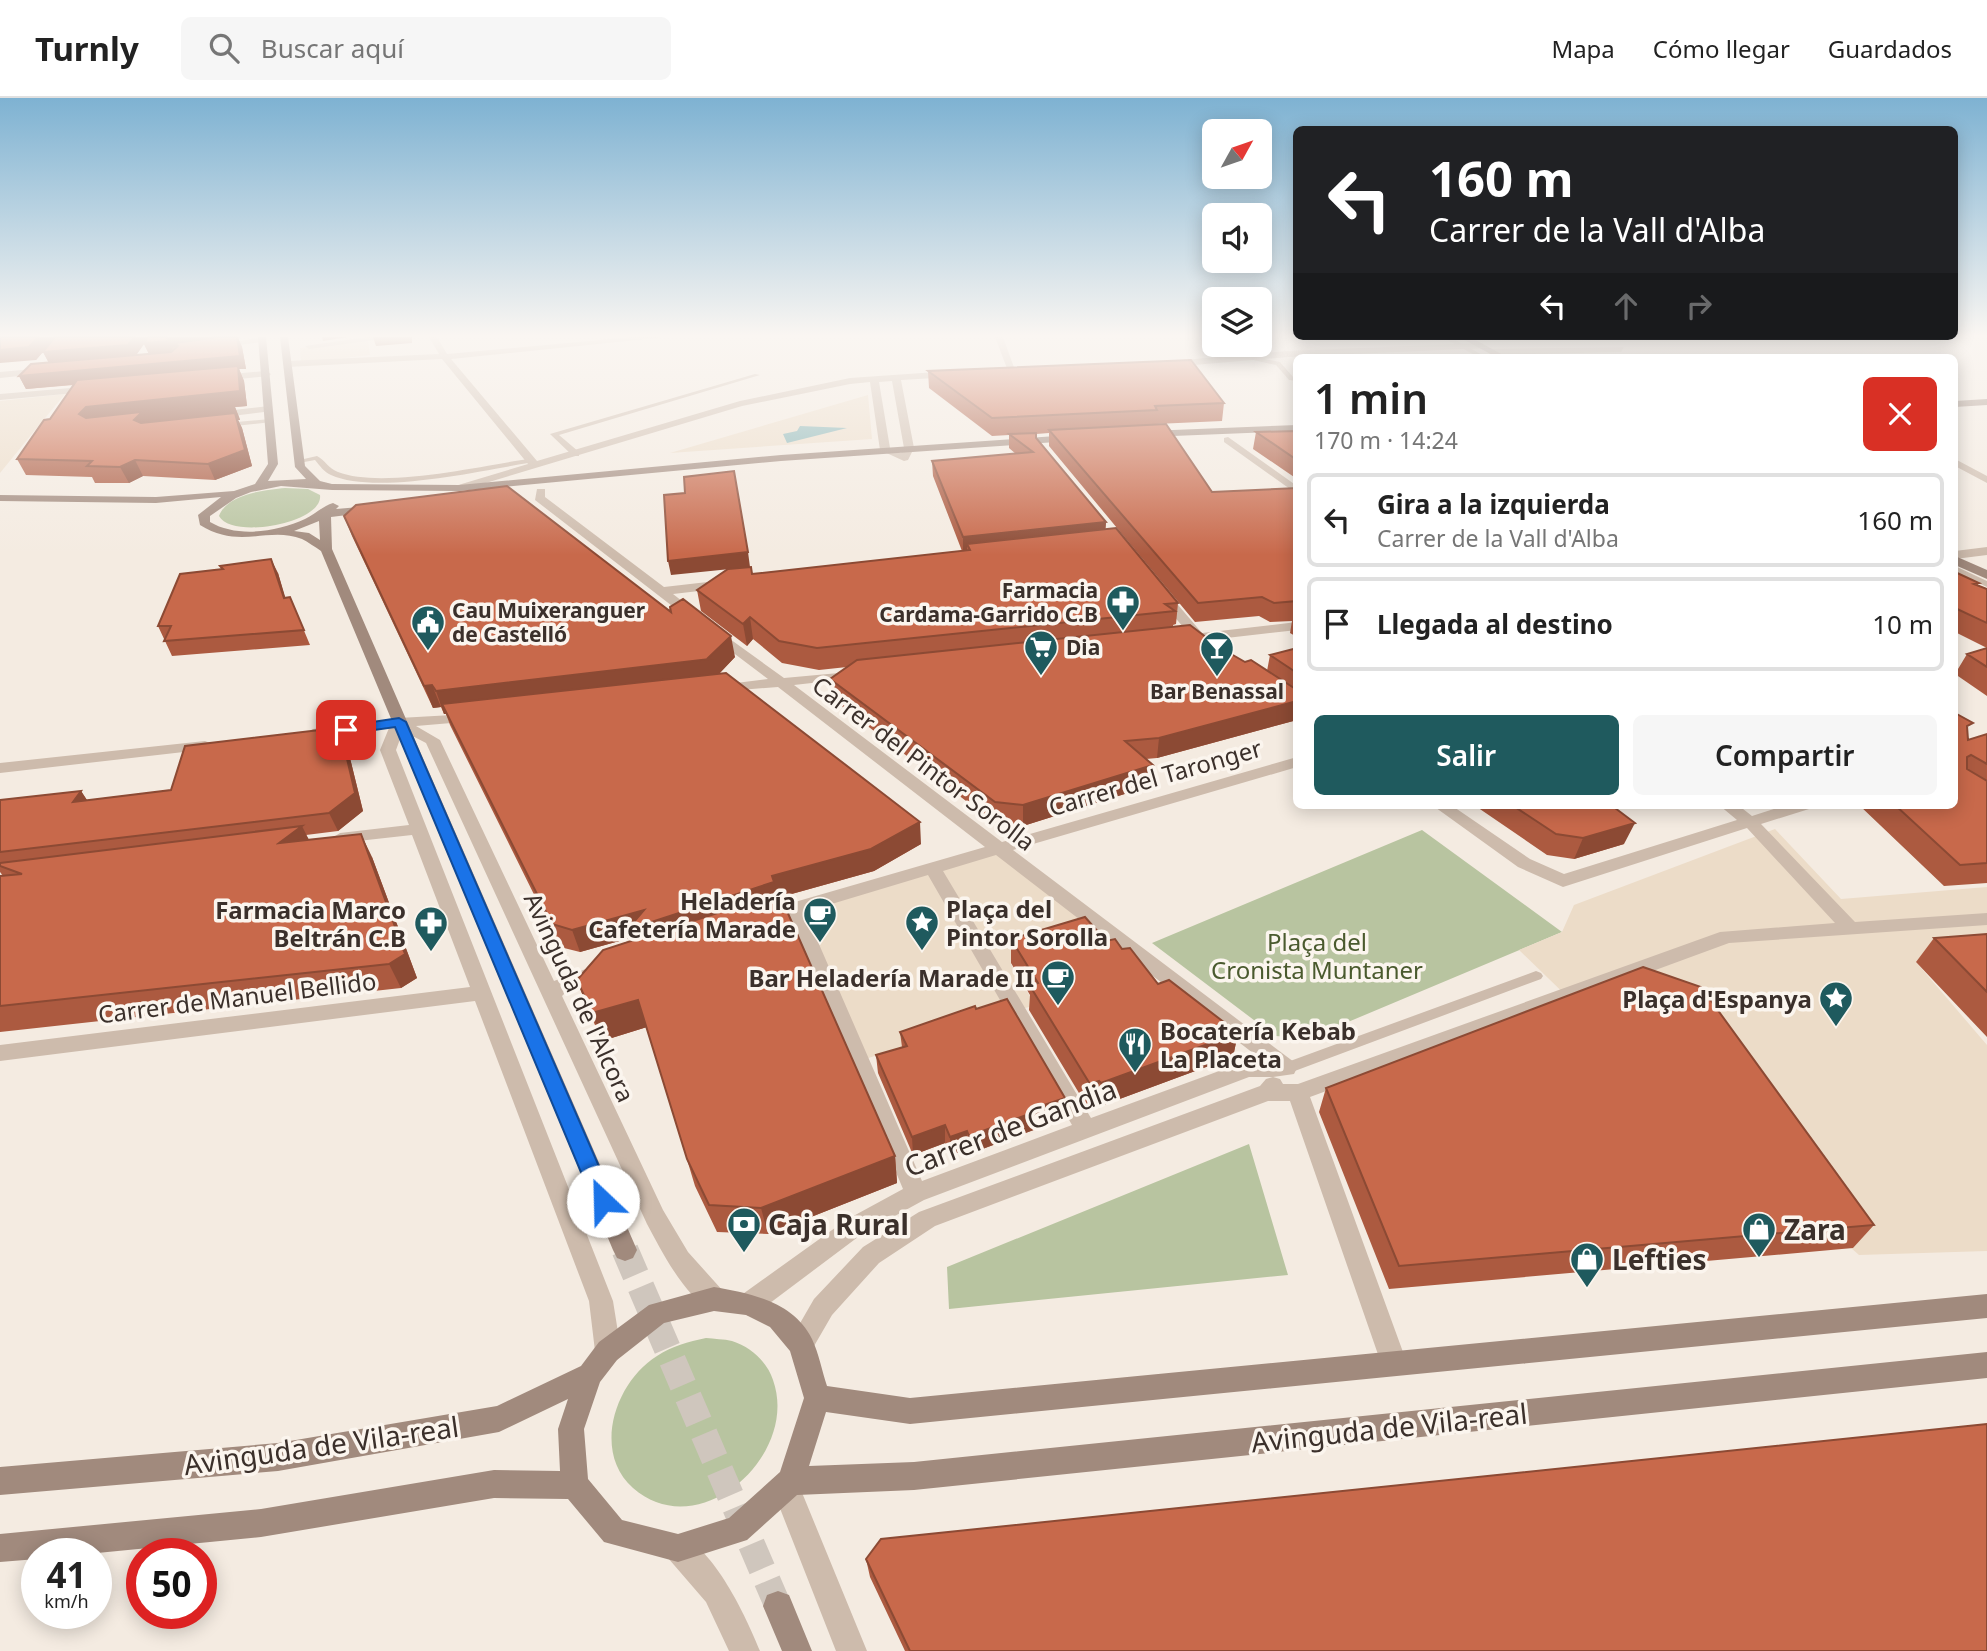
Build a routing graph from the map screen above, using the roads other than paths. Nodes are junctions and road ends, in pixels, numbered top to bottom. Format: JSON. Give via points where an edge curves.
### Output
{"nodes":[{"id":1,"x":269,"y":409,"type":"edge"},
{"id":2,"x":293,"y":409,"type":"edge"},
{"id":3,"x":487,"y":409,"type":"edge"},
{"id":4,"x":637,"y":409,"type":"edge"},
{"id":5,"x":722,"y":409,"type":"edge"},
{"id":6,"x":879,"y":409,"type":"edge"},
{"id":7,"x":900,"y":409,"type":"edge"},
{"id":8,"x":1987,"y":411,"type":"edge"},
{"id":9,"x":1958,"y":412,"type":"edge"},
{"id":10,"x":270,"y":415,"type":"junction"},
{"id":11,"x":202,"y":417,"type":"edge"},
{"id":12,"x":210,"y":427,"type":"edge"},
{"id":13,"x":1293,"y":428,"type":"edge"},
{"id":14,"x":1134,"y":435,"type":"edge"},
{"id":15,"x":1293,"y":437,"type":"edge"},
{"id":16,"x":1228,"y":440,"type":"junction"},
{"id":17,"x":1081,"y":442,"type":"edge"},
{"id":18,"x":1148,"y":444,"type":"edge"},
{"id":19,"x":885,"y":450,"type":"junction"},
{"id":20,"x":906,"y":453,"type":"junction"},
{"id":21,"x":576,"y":454,"type":"junction"},
{"id":22,"x":299,"y":461,"type":"junction"},
{"id":23,"x":531,"y":463,"type":"junction"},
{"id":24,"x":1958,"y":464,"type":"edge"},
{"id":25,"x":1987,"y":480,"type":"edge"},
{"id":26,"x":316,"y":483,"type":"junction"},
{"id":27,"x":260,"y":486,"type":"junction"},
{"id":28,"x":540,"y":486,"type":"junction"},
{"id":29,"x":332,"y":487,"type":"junction"},
{"id":30,"x":459,"y":488,"type":"junction"},
{"id":31,"x":1293,"y":488,"type":"edge"},
{"id":32,"x":240,"y":492,"type":"junction"},
{"id":33,"x":0,"y":498,"type":"edge"},
{"id":34,"x":156,"y":500,"type":"junction"},
{"id":35,"x":442,"y":501,"type":"edge"},
{"id":36,"x":377,"y":508,"type":"edge"},
{"id":37,"x":326,"y":514,"type":"junction"},
{"id":38,"x":204,"y":515,"type":"junction"},
{"id":39,"x":278,"y":531,"type":"junction"},
{"id":40,"x":326,"y":549,"type":"junction"},
{"id":41,"x":1987,"y":551,"type":"edge"},
{"id":42,"x":1958,"y":555,"type":"edge"},
{"id":43,"x":1958,"y":561,"type":"edge"},
{"id":44,"x":1958,"y":570,"type":"edge"},
{"id":45,"x":1987,"y":575,"type":"edge"},
{"id":46,"x":1958,"y":576,"type":"edge"},
{"id":47,"x":741,"y":582,"type":"edge"},
{"id":48,"x":1958,"y":583,"type":"edge"},
{"id":49,"x":1153,"y":584,"type":"edge"},
{"id":50,"x":1987,"y":584,"type":"edge"},
{"id":51,"x":1987,"y":590,"type":"edge"},
{"id":52,"x":661,"y":591,"type":"junction"},
{"id":53,"x":1987,"y":596,"type":"edge"},
{"id":54,"x":1293,"y":626,"type":"edge"},
{"id":55,"x":1197,"y":637,"type":"junction"},
{"id":56,"x":1173,"y":640,"type":"edge"},
{"id":57,"x":1219,"y":653,"type":"edge"},
{"id":58,"x":872,"y":672,"type":"edge"},
{"id":59,"x":779,"y":681,"type":"junction"},
{"id":60,"x":702,"y":691,"type":"edge"},
{"id":61,"x":486,"y":716,"type":"edge"},
{"id":62,"x":399,"y":722,"type":"junction"},
{"id":63,"x":291,"y":736,"type":"edge"},
{"id":64,"x":222,"y":744,"type":"edge"},
{"id":65,"x":1293,"y":763,"type":"edge"},
{"id":66,"x":0,"y":768,"type":"edge"},
{"id":67,"x":1446,"y":809,"type":"edge"},
{"id":68,"x":1732,"y":809,"type":"edge"},
{"id":69,"x":1791,"y":809,"type":"edge"},
{"id":70,"x":1751,"y":823,"type":"junction"},
{"id":71,"x":417,"y":829,"type":"junction"},
{"id":72,"x":319,"y":841,"type":"edge"},
{"id":73,"x":998,"y":848,"type":"junction"},
{"id":74,"x":933,"y":867,"type":"junction"},
{"id":75,"x":794,"y":908,"type":"junction"},
{"id":76,"x":1987,"y":919,"type":"edge"},
{"id":77,"x":754,"y":921,"type":"edge"},
{"id":78,"x":1851,"y":929,"type":"junction"},
{"id":79,"x":622,"y":964,"type":"edge"},
{"id":80,"x":1536,"y":976,"type":"dead end"},
{"id":81,"x":480,"y":993,"type":"junction"},
{"id":82,"x":550,"y":996,"type":"junction"},
{"id":83,"x":0,"y":1053,"type":"edge"},
{"id":84,"x":1287,"y":1068,"type":"junction"},
{"id":85,"x":1267,"y":1092,"type":"junction"},
{"id":86,"x":1298,"y":1093,"type":"junction"},
{"id":87,"x":1086,"y":1130,"type":"junction"},
{"id":88,"x":916,"y":1193,"type":"junction"},
{"id":89,"x":625,"y":1250,"type":"tunnel mouth"},
{"id":90,"x":714,"y":1299,"type":"junction"},
{"id":91,"x":749,"y":1304,"type":"junction"},
{"id":92,"x":1987,"y":1306,"type":"edge"},
{"id":93,"x":801,"y":1344,"type":"junction"},
{"id":94,"x":608,"y":1350,"type":"junction"},
{"id":95,"x":1394,"y":1363,"type":"junction"},
{"id":96,"x":1987,"y":1365,"type":"edge"},
{"id":97,"x":590,"y":1375,"type":"junction"},
{"id":98,"x":817,"y":1398,"type":"junction"},
{"id":99,"x":0,"y":1481,"type":"edge"},
{"id":100,"x":575,"y":1485,"type":"junction"},
{"id":101,"x":788,"y":1485,"type":"junction"},
{"id":102,"x":0,"y":1548,"type":"edge"},
{"id":103,"x":678,"y":1548,"type":"junction"},
{"id":104,"x":778,"y":1606,"type":"tunnel mouth"},
{"id":105,"x":745,"y":1651,"type":"edge"},
{"id":106,"x":797,"y":1651,"type":"edge"},
{"id":107,"x":852,"y":1651,"type":"edge"}],
"edges":[{"from":1,"to":10,"type":"main road"},
{"from":2,"to":22,"type":"main road"},
{"from":3,"to":23,"type":"street"},
{"from":4,"to":21,"type":"lane","via":[[554,434]]},
{"from":5,"to":21,"type":"street"},
{"from":6,"to":19,"type":"street"},
{"from":7,"to":20,"type":"street"},
{"from":8,"to":9,"type":"main road"},
{"from":10,"to":11,"type":"street"},
{"from":10,"to":12,"type":"lane"},
{"from":10,"to":27,"type":"main road","via":[[273,464]]},
{"from":13,"to":14,"type":"main road"},
{"from":15,"to":16,"type":"main road"},
{"from":16,"to":18,"type":"main road"},
{"from":16,"to":31,"type":"street"},
{"from":17,"to":20,"type":"main road"},
{"from":19,"to":20,"type":"main road"},
{"from":19,"to":28,"type":"main road"},
{"from":20,"to":28,"type":"main road"},
{"from":21,"to":23,"type":"street"},
{"from":22,"to":23,"type":"lane","via":[[317,458],[332,473],[364,480]]},
{"from":22,"to":26,"type":"main road"},
{"from":23,"to":28,"type":"street","via":[[527,475]]},
{"from":23,"to":30,"type":"street"},
{"from":24,"to":25,"type":"street"},
{"from":26,"to":27,"type":"main road"},
{"from":26,"to":29,"type":"main road"},
{"from":27,"to":32,"type":"main road"},
{"from":28,"to":30,"type":"main road"},
{"from":28,"to":35,"type":"main road"},
{"from":28,"to":52,"type":"street","name":"Carrer del Pintor Sorolla","via":[[539,498]]},
{"from":29,"to":30,"type":"main road"},
{"from":29,"to":37,"type":"main road","via":[[339,499]]},
{"from":32,"to":34,"type":"main road"},
{"from":32,"to":38,"type":"main road"},
{"from":33,"to":34,"type":"main road"},
{"from":34,"to":38,"type":"main road"},
{"from":36,"to":37,"type":"main road"},
{"from":37,"to":39,"type":"main road"},
{"from":37,"to":40,"type":"main road"},
{"from":38,"to":39,"type":"main road","via":[[211,530],[226,534]]},
{"from":39,"to":40,"type":"main road","via":[[305,536]]},
{"from":40,"to":62,"type":"main road"},
{"from":41,"to":42,"type":"street"},
{"from":43,"to":45,"type":"main road"},
{"from":44,"to":50,"type":"lane"},
{"from":46,"to":51,"type":"lane"},
{"from":47,"to":52,"type":"street"},
{"from":48,"to":53,"type":"street"},
{"from":49,"to":55,"type":"street"},
{"from":52,"to":59,"type":"street","name":"Carrer del Pintor Sorolla"},
{"from":54,"to":55,"type":"street"},
{"from":55,"to":56,"type":"street"},
{"from":55,"to":57,"type":"street"},
{"from":58,"to":59,"type":"street"},
{"from":59,"to":60,"type":"street"},
{"from":59,"to":73,"type":"street","name":"Carrer del Pintor Sorolla"},
{"from":61,"to":62,"type":"street"},
{"from":62,"to":63,"type":"street"},
{"from":62,"to":71,"type":"street","via":[[388,750]]},
{"from":62,"to":82,"type":"street","name":"Avinguda de l'Alcora","via":[[432,740]]},
{"from":62,"to":89,"type":"main road"},
{"from":64,"to":66,"type":"street"},
{"from":65,"to":73,"type":"street","name":"Carrer del Taronger"},
{"from":67,"to":70,"type":"street","via":[[1524,863],[1563,881]]},
{"from":68,"to":70,"type":"street"},
{"from":69,"to":70,"type":"street"},
{"from":70,"to":78,"type":"street"},
{"from":71,"to":72,"type":"street"},
{"from":71,"to":81,"type":"street"},
{"from":73,"to":74,"type":"street","name":"Carrer del Taronger"},
{"from":73,"to":84,"type":"street","name":"Carrer del Pintor Sorolla"},
{"from":74,"to":75,"type":"street","name":"Carrer del Taronger"},
{"from":74,"to":87,"type":"street"},
{"from":75,"to":77,"type":"street","name":"Carrer del Taronger"},
{"from":75,"to":88,"type":"street"},
{"from":76,"to":78,"type":"street"},
{"from":78,"to":86,"type":"street","via":[[1727,937]]},
{"from":79,"to":82,"type":"street","via":[[560,986]]},
{"from":80,"to":84,"type":"lane"},
{"from":81,"to":83,"type":"street","name":"Carrer de Manuel Bellido"},
{"from":81,"to":94,"type":"street","via":[[601,1301]]},
{"from":82,"to":90,"type":"street","name":"Avinguda de l'Alcora","via":[[655,1217],[680,1261]]},
{"from":84,"to":85,"type":"street"},
{"from":84,"to":87,"type":"street","name":"Carrer de Gandia","via":[[1248,1069]]},
{"from":85,"to":86,"type":"street"},
{"from":85,"to":93,"type":"street","via":[[927,1219],[871,1255],[823,1307]]},
{"from":86,"to":95,"type":"street"},
{"from":87,"to":88,"type":"street","name":"Carrer de Gandia"},
{"from":88,"to":91,"type":"street","name":"Carrer de Gandia","via":[[854,1227]]},
{"from":90,"to":91,"type":"main road"},
{"from":90,"to":94,"type":"main road","via":[[658,1313]]},
{"from":91,"to":93,"type":"main road","via":[[779,1320]]},
{"from":92,"to":95,"type":"main road"},
{"from":93,"to":98,"type":"main road"},
{"from":94,"to":97,"type":"main road"},
{"from":95,"to":98,"type":"main road","via":[[910,1411]]},
{"from":96,"to":101,"type":"main road","name":"Avinguda de Vila-real","via":[[914,1476]]},
{"from":97,"to":99,"type":"main road","name":"Avinguda de Vila-real","via":[[499,1419],[278,1457]]},
{"from":97,"to":100,"type":"main road","via":[[570,1429]]},
{"from":98,"to":101,"type":"main road"},
{"from":100,"to":102,"type":"main road","via":[[494,1484],[261,1523]]},
{"from":100,"to":103,"type":"main road","via":[[614,1532]]},
{"from":101,"to":103,"type":"main road","via":[[737,1530]]},
{"from":101,"to":107,"type":"street"},
{"from":103,"to":105,"type":"street","via":[[716,1592]]},
{"from":104,"to":106,"type":"main road"}]}
